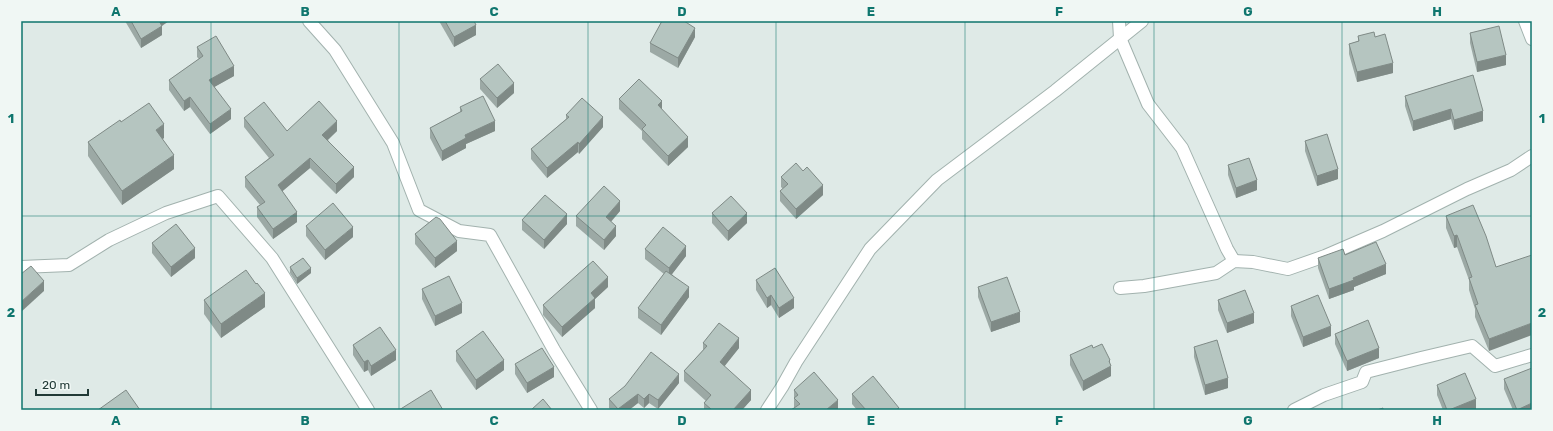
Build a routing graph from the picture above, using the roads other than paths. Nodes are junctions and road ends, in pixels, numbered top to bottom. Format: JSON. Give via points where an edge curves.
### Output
{"nodes":[{"id":1,"x":309,"y":21,"type":"edge"},
{"id":2,"x":1119,"y":21,"type":"edge"},
{"id":3,"x":1142,"y":21,"type":"edge"},
{"id":4,"x":1526,"y":21,"type":"edge"},
{"id":5,"x":1120,"y":38,"type":"junction"},
{"id":6,"x":1532,"y":39,"type":"edge"},
{"id":7,"x":1532,"y":156,"type":"edge"},
{"id":8,"x":1234,"y":261,"type":"junction"},
{"id":9,"x":21,"y":267,"type":"edge"},
{"id":10,"x":1120,"y":288,"type":"dead end"},
{"id":11,"x":1532,"y":355,"type":"edge"},
{"id":12,"x":368,"y":410,"type":"edge"},
{"id":13,"x":591,"y":410,"type":"edge"},
{"id":14,"x":767,"y":410,"type":"edge"},
{"id":15,"x":1294,"y":410,"type":"edge"}],
"edges":[{"from":1,"to":13,"type":"street","via":[[335,50],[393,143],[419,210],[459,231],[490,235],[554,350]]},
{"from":2,"to":5,"type":"street"},
{"from":3,"to":5,"type":"street"},
{"from":4,"to":6,"type":"street"},
{"from":5,"to":8,"type":"street","via":[[1148,104],[1182,148],[1223,242]]},
{"from":5,"to":14,"type":"street","via":[[1055,91],[937,180],[870,249]]},
{"from":7,"to":8,"type":"street","via":[[1511,170],[1325,256],[1288,268]]},
{"from":8,"to":10,"type":"street","via":[[1216,273]]},
{"from":9,"to":12,"type":"street","via":[[69,265],[109,240],[166,213],[218,196],[272,258]]},
{"from":11,"to":15,"type":"street","via":[[1495,366],[1472,346],[1366,372],[1362,382],[1324,395]]}]}
